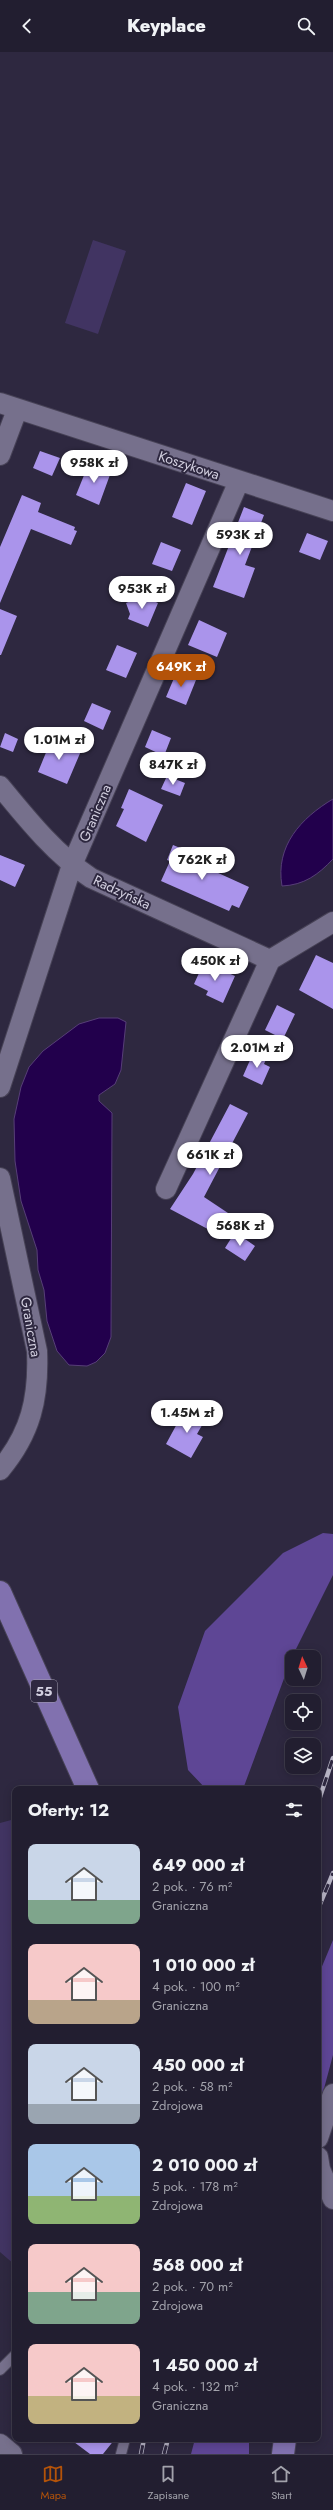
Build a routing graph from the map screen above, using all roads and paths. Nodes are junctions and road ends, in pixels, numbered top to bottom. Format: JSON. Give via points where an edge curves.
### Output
{"nodes":[{"id":1,"x":9,"y":406,"type":"edge"},
{"id":2,"x":0,"y":455,"type":"edge"},
{"id":3,"x":239,"y":481,"type":"junction"},
{"id":4,"x":333,"y":511,"type":"edge"},
{"id":5,"x":0,"y":786,"type":"edge"},
{"id":6,"x":72,"y":865,"type":"junction"},
{"id":7,"x":333,"y":922,"type":"edge"},
{"id":8,"x":270,"y":960,"type":"junction"},
{"id":9,"x":0,"y":1087,"type":"edge"},
{"id":10,"x":0,"y":1178,"type":"edge"},
{"id":11,"x":166,"y":1189,"type":"dead end"},
{"id":12,"x":0,"y":1470,"type":"edge"},
{"id":13,"x":0,"y":1592,"type":"edge"},
{"id":14,"x":87,"y":1786,"type":"edge"},
{"id":15,"x":333,"y":2094,"type":"edge"},
{"id":16,"x":321,"y":2129,"type":"edge"},
{"id":17,"x":321,"y":2171,"type":"edge"},
{"id":18,"x":333,"y":2199,"type":"edge"},
{"id":19,"x":12,"y":2358,"type":"edge"},
{"id":20,"x":0,"y":2370,"type":"edge"},
{"id":21,"x":124,"y":2442,"type":"edge"},
{"id":22,"x":285,"y":2442,"type":"edge"},
{"id":23,"x":0,"y":2444,"type":"edge"},
{"id":24,"x":12,"y":2454,"type":"edge"},
{"id":25,"x":120,"y":2454,"type":"edge"},
{"id":26,"x":283,"y":2454,"type":"edge"}],
"edges":[{"from":1,"to":2,"type":"street"},
{"from":1,"to":3,"type":"street","name":"Koszykowa"},
{"from":3,"to":4,"type":"street","name":"Koszykowa"},
{"from":3,"to":6,"type":"street","name":"Graniczna"},
{"from":5,"to":6,"type":"street","name":"Radzyńska"},
{"from":6,"to":8,"type":"street","name":"Radzyńska","via":[[91,878]]},
{"from":6,"to":9,"type":"street","name":"Graniczna"},
{"from":7,"to":8,"type":"street"},
{"from":8,"to":11,"type":"street"},
{"from":10,"to":12,"type":"street","name":"Graniczna","via":[[37,1351],[38,1379],[36,1401],[28,1426],[19,1444]]},
{"from":13,"to":14,"type":"main road","number":"55"},
{"from":15,"to":16,"type":"street"},
{"from":17,"to":18,"type":"street"},
{"from":19,"to":20,"type":"lane"},
{"from":21,"to":25,"type":"lane"},
{"from":22,"to":26,"type":"main road"},
{"from":23,"to":24,"type":"street"}]}
